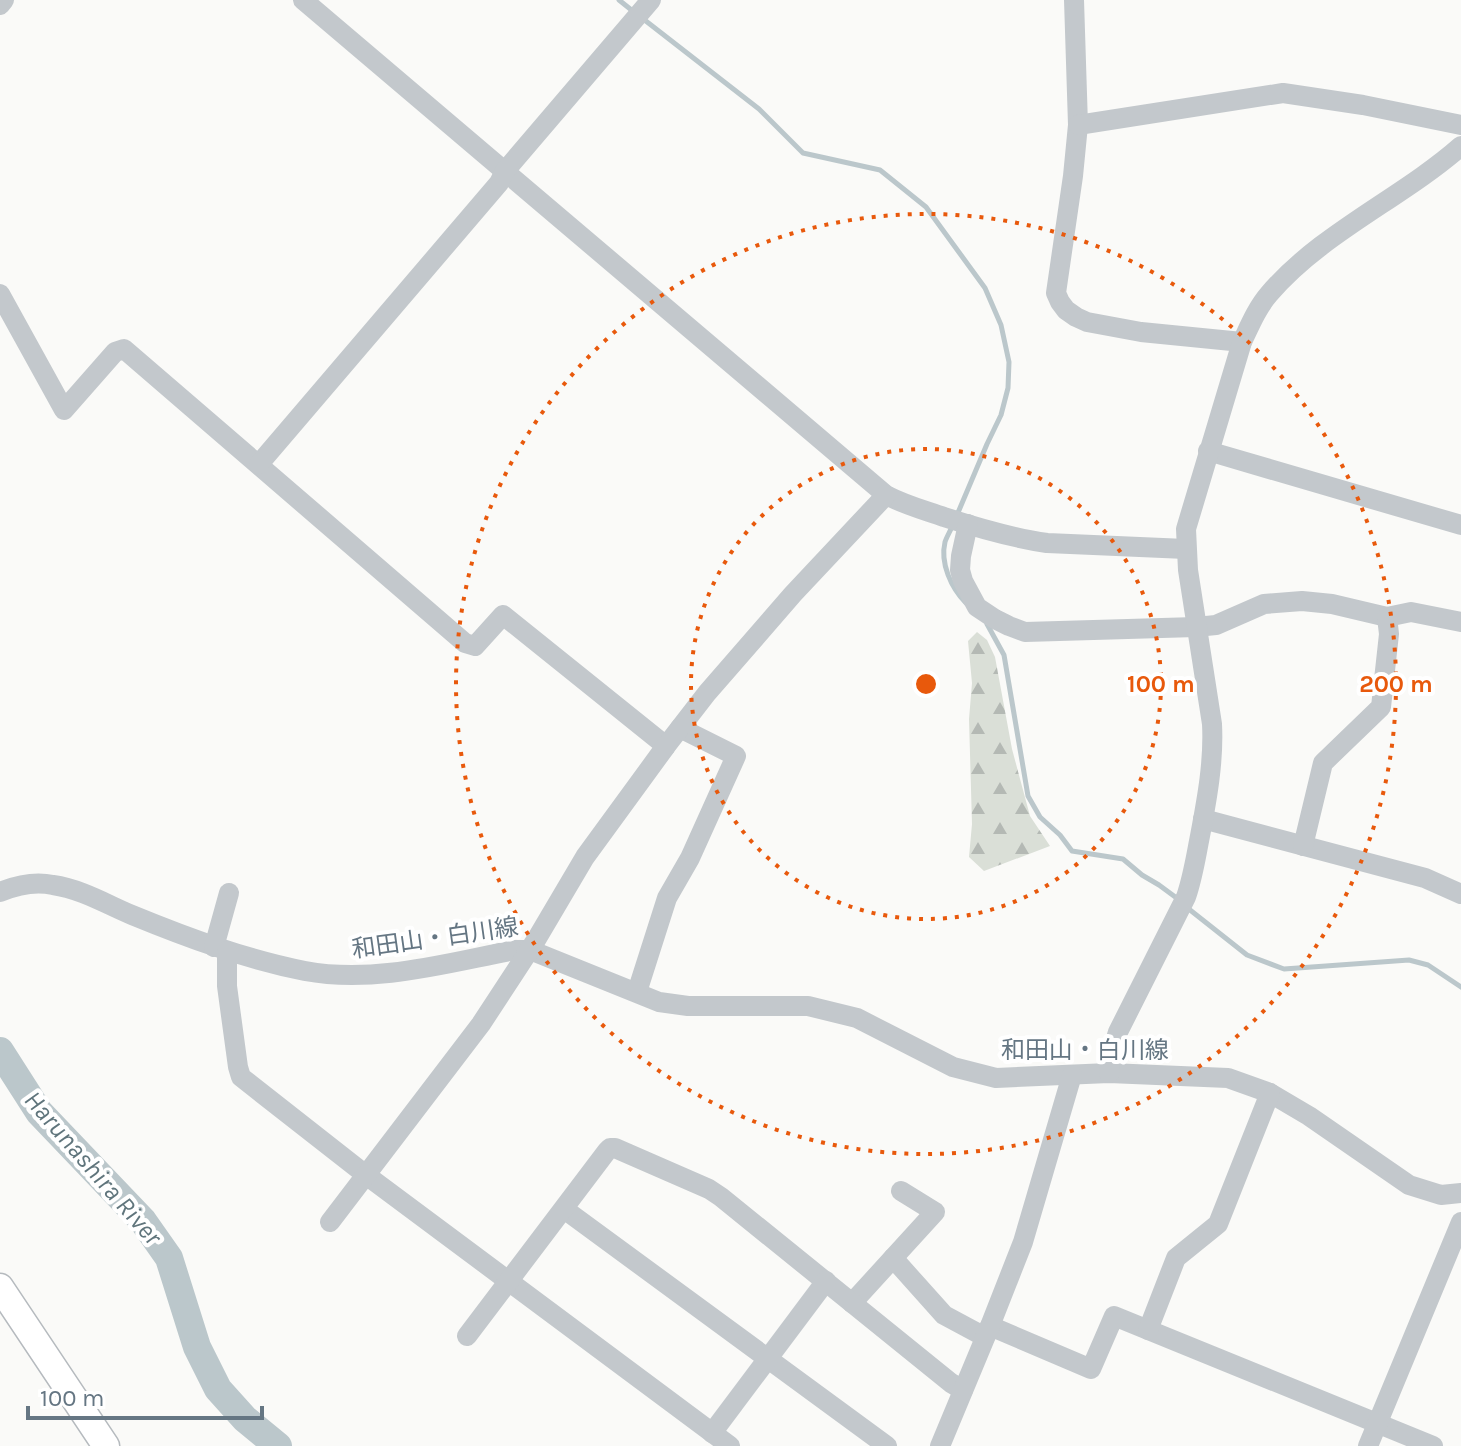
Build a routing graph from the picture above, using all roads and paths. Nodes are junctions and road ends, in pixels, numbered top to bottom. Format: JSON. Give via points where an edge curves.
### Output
{"nodes":[{"id":1,"x":4,"y":0,"type":"edge"},
{"id":2,"x":303,"y":0,"type":"edge"},
{"id":3,"x":1074,"y":0,"type":"edge"},
{"id":4,"x":0,"y":5,"type":"edge"},
{"id":5,"x":643,"y":9,"type":"edge"},
{"id":6,"x":1078,"y":125,"type":"junction"},
{"id":7,"x":1461,"y":125,"type":"edge"},
{"id":8,"x":1461,"y":146,"type":"edge"},
{"id":9,"x":505,"y":171,"type":"junction"},
{"id":10,"x":0,"y":294,"type":"edge"},
{"id":11,"x":1242,"y":342,"type":"junction"},
{"id":12,"x":1208,"y":451,"type":"junction"},
{"id":13,"x":259,"y":464,"type":"junction"},
{"id":14,"x":886,"y":495,"type":"junction"},
{"id":15,"x":961,"y":522,"type":"junction"},
{"id":16,"x":1461,"y":525,"type":"edge"},
{"id":17,"x":1186,"y":549,"type":"junction"},
{"id":18,"x":1387,"y":617,"type":"junction"},
{"id":19,"x":1461,"y":622,"type":"edge"},
{"id":20,"x":1196,"y":627,"type":"junction"},
{"id":21,"x":680,"y":728,"type":"junction"},
{"id":22,"x":666,"y":746,"type":"junction"},
{"id":23,"x":1203,"y":819,"type":"junction"},
{"id":24,"x":1303,"y":846,"type":"junction"},
{"id":25,"x":0,"y":892,"type":"edge"},
{"id":26,"x":229,"y":893,"type":"dead end"},
{"id":27,"x":1461,"y":894,"type":"edge"},
{"id":28,"x":220,"y":949,"type":"junction"},
{"id":29,"x":530,"y":950,"type":"junction"},
{"id":30,"x":637,"y":992,"type":"junction"},
{"id":31,"x":1109,"y":1073,"type":"junction"},
{"id":32,"x":1072,"y":1075,"type":"junction"},
{"id":33,"x":1270,"y":1093,"type":"junction"},
{"id":34,"x":366,"y":1175,"type":"junction"},
{"id":35,"x":901,"y":1191,"type":"dead end"},
{"id":36,"x":1461,"y":1193,"type":"edge"},
{"id":37,"x":564,"y":1209,"type":"junction"},
{"id":38,"x":330,"y":1222,"type":"dead end"},
{"id":39,"x":1461,"y":1222,"type":"edge"},
{"id":40,"x":893,"y":1258,"type":"junction"},
{"id":41,"x":826,"y":1281,"type":"junction"},
{"id":42,"x":509,"y":1283,"type":"junction"},
{"id":43,"x":0,"y":1287,"type":"edge"},
{"id":44,"x":852,"y":1303,"type":"junction"},
{"id":45,"x":1148,"y":1330,"type":"junction"},
{"id":46,"x":988,"y":1332,"type":"junction"},
{"id":47,"x":467,"y":1336,"type":"dead end"},
{"id":48,"x":768,"y":1359,"type":"junction"},
{"id":49,"x":963,"y":1390,"type":"junction"},
{"id":50,"x":1378,"y":1424,"type":"junction"},
{"id":51,"x":712,"y":1433,"type":"junction"},
{"id":52,"x":106,"y":1446,"type":"edge"},
{"id":53,"x":730,"y":1446,"type":"edge"},
{"id":54,"x":887,"y":1446,"type":"edge"},
{"id":55,"x":940,"y":1446,"type":"edge"},
{"id":56,"x":1368,"y":1446,"type":"edge"},
{"id":57,"x":1433,"y":1446,"type":"edge"}],
"edges":[{"from":1,"to":4,"type":"street"},
{"from":2,"to":9,"type":"street"},
{"from":3,"to":6,"type":"street"},
{"from":5,"to":9,"type":"street"},
{"from":6,"to":7,"type":"street","via":[[1283,93]]},
{"from":6,"to":11,"type":"street","via":[[1056,293],[1060,302],[1087,322]]},
{"from":8,"to":11,"type":"street","via":[[1305,258],[1268,295]]},
{"from":9,"to":13,"type":"street"},
{"from":9,"to":14,"type":"street"},
{"from":10,"to":13,"type":"street","via":[[64,410],[115,352],[124,349]]},
{"from":11,"to":12,"type":"street"},
{"from":12,"to":16,"type":"street"},
{"from":12,"to":17,"type":"street","via":[[1186,529]]},
{"from":13,"to":22,"type":"street","via":[[465,643],[475,646],[503,615]]},
{"from":14,"to":15,"type":"street"},
{"from":14,"to":21,"type":"street","via":[[793,594]]},
{"from":15,"to":17,"type":"street","via":[[1047,543]]},
{"from":15,"to":20,"type":"street","via":[[963,581],[977,607],[1009,626],[1025,632]]},
{"from":17,"to":20,"type":"street"},
{"from":18,"to":19,"type":"street","via":[[1411,612]]},
{"from":18,"to":20,"type":"street","via":[[1332,604],[1282,601]]},
{"from":18,"to":24,"type":"street","via":[[1381,707],[1323,763]]},
{"from":20,"to":23,"type":"street","via":[[1213,748]]},
{"from":21,"to":22,"type":"street"},
{"from":21,"to":30,"type":"street","via":[[736,756],[667,898]]},
{"from":22,"to":29,"type":"street","via":[[585,857]]},
{"from":23,"to":24,"type":"street"},
{"from":23,"to":31,"type":"street","via":[[1186,897],[1118,1032]]},
{"from":24,"to":27,"type":"street","via":[[1425,878]]},
{"from":25,"to":28,"type":"street","name":"和田山・白川線","via":[[29,884],[57,885]]},
{"from":26,"to":28,"type":"street"},
{"from":28,"to":29,"type":"street","name":"和田山・白川線","via":[[348,977]]},
{"from":28,"to":34,"type":"street","via":[[241,1077]]},
{"from":29,"to":30,"type":"street","name":"和田山・白川線"},
{"from":29,"to":34,"type":"street"},
{"from":30,"to":32,"type":"street","name":"和田山・白川線","via":[[688,1006],[808,1006],[857,1018],[953,1067],[996,1078]]},
{"from":31,"to":32,"type":"street","name":"和田山・白川線"},
{"from":31,"to":33,"type":"street","name":"和田山・白川線","via":[[1228,1078]]},
{"from":32,"to":46,"type":"street","via":[[1023,1242]]},
{"from":33,"to":36,"type":"street","name":"和田山・白川線","via":[[1409,1185],[1441,1195]]},
{"from":33,"to":45,"type":"street","via":[[1218,1224],[1176,1258]]},
{"from":34,"to":38,"type":"street"},
{"from":34,"to":42,"type":"street"},
{"from":35,"to":40,"type":"street","via":[[935,1212]]},
{"from":37,"to":41,"type":"street","via":[[607,1151],[615,1148],[709,1189]]},
{"from":37,"to":42,"type":"street"},
{"from":37,"to":48,"type":"street"},
{"from":39,"to":50,"type":"street"},
{"from":40,"to":44,"type":"street"},
{"from":40,"to":46,"type":"street","via":[[944,1315]]},
{"from":41,"to":44,"type":"street"},
{"from":41,"to":48,"type":"street"},
{"from":42,"to":47,"type":"street"},
{"from":42,"to":51,"type":"street"},
{"from":43,"to":52,"type":"main road"},
{"from":44,"to":49,"type":"street"},
{"from":45,"to":46,"type":"street","via":[[1114,1316],[1091,1369]]},
{"from":45,"to":50,"type":"street"},
{"from":46,"to":49,"type":"street"},
{"from":48,"to":51,"type":"street"},
{"from":48,"to":54,"type":"street"},
{"from":49,"to":55,"type":"street"},
{"from":50,"to":56,"type":"street"},
{"from":50,"to":57,"type":"street"},
{"from":51,"to":53,"type":"street"}]}
